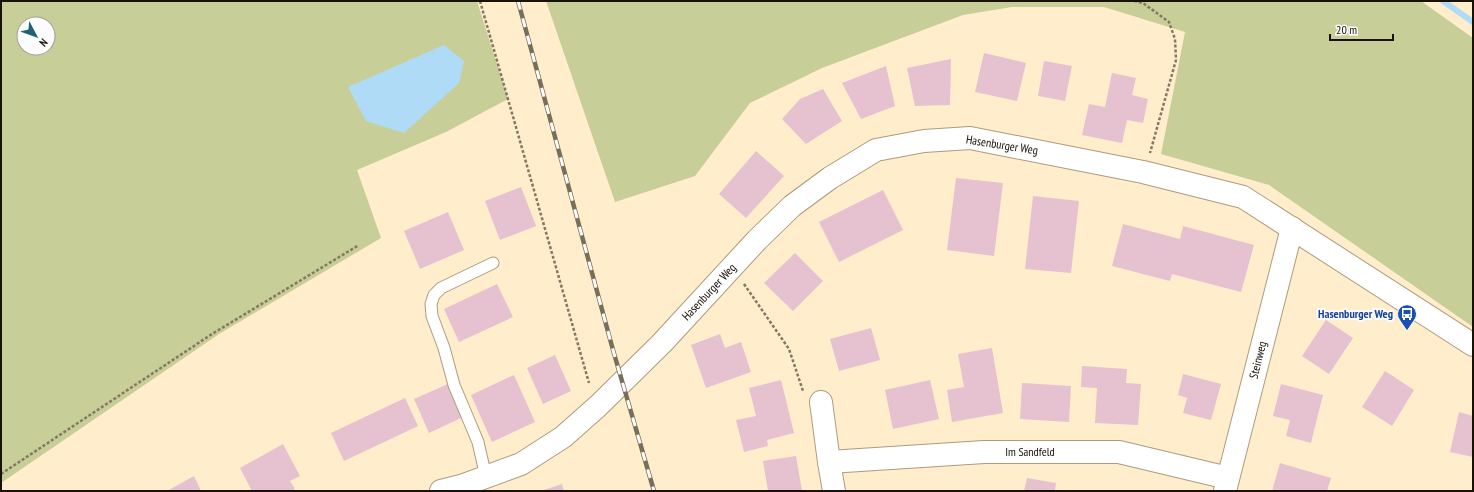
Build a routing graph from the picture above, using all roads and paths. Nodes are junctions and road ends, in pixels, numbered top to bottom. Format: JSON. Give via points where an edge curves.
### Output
{"nodes":[{"id":1,"x":480,"y":1,"type":"edge"},
{"id":2,"x":1134,"y":1,"type":"edge"},
{"id":3,"x":1143,"y":172,"type":"junction"},
{"id":4,"x":1292,"y":228,"type":"junction"},
{"id":5,"x":359,"y":244,"type":"dead end"},
{"id":6,"x":494,"y":263,"type":"dead end"},
{"id":7,"x":729,"y":270,"type":"junction"},
{"id":8,"x":1473,"y":345,"type":"edge"},
{"id":9,"x":821,"y":402,"type":"joint"},
{"id":10,"x":598,"y":406,"type":"junction"},
{"id":11,"x":829,"y":462,"type":"junction"},
{"id":12,"x":1,"y":474,"type":"edge"},
{"id":13,"x":486,"y":477,"type":"junction"},
{"id":14,"x":1227,"y":484,"type":"edge"},
{"id":15,"x":454,"y":489,"type":"edge"},
{"id":16,"x":834,"y":491,"type":"edge"}],
"edges":[{"from":1,"to":10,"type":"path","via":[[590,386]]},
{"from":2,"to":3,"type":"path","via":[[1143,3],[1169,22],[1175,39],[1176,60]]},
{"from":3,"to":4,"type":"street","name":"Hasenburger Weg","via":[[1243,197]]},
{"from":3,"to":7,"type":"street","name":"Hasenburger Weg","via":[[970,138],[924,141],[876,150],[830,178],[792,206]]},
{"from":4,"to":8,"type":"street","name":"Hasenburger Weg"},
{"from":4,"to":14,"type":"street","name":"Steinweg"},
{"from":5,"to":12,"type":"path","via":[[212,334]]},
{"from":6,"to":13,"type":"lane","via":[[441,288],[430,304],[454,385],[476,436]]},
{"from":7,"to":9,"type":"path","via":[[745,285],[789,349],[808,406]]},
{"from":7,"to":10,"type":"street","name":"Hasenburger Weg","via":[[662,343]]},
{"from":9,"to":11,"type":"street"},
{"from":10,"to":13,"type":"street","name":"Hasenburger Weg","via":[[563,437],[521,464]]},
{"from":11,"to":14,"type":"street","name":"Im Sandfeld","via":[[984,452],[1119,452]]},
{"from":11,"to":16,"type":"street"},
{"from":13,"to":15,"type":"street","name":"Hasenburger Weg"}]}
